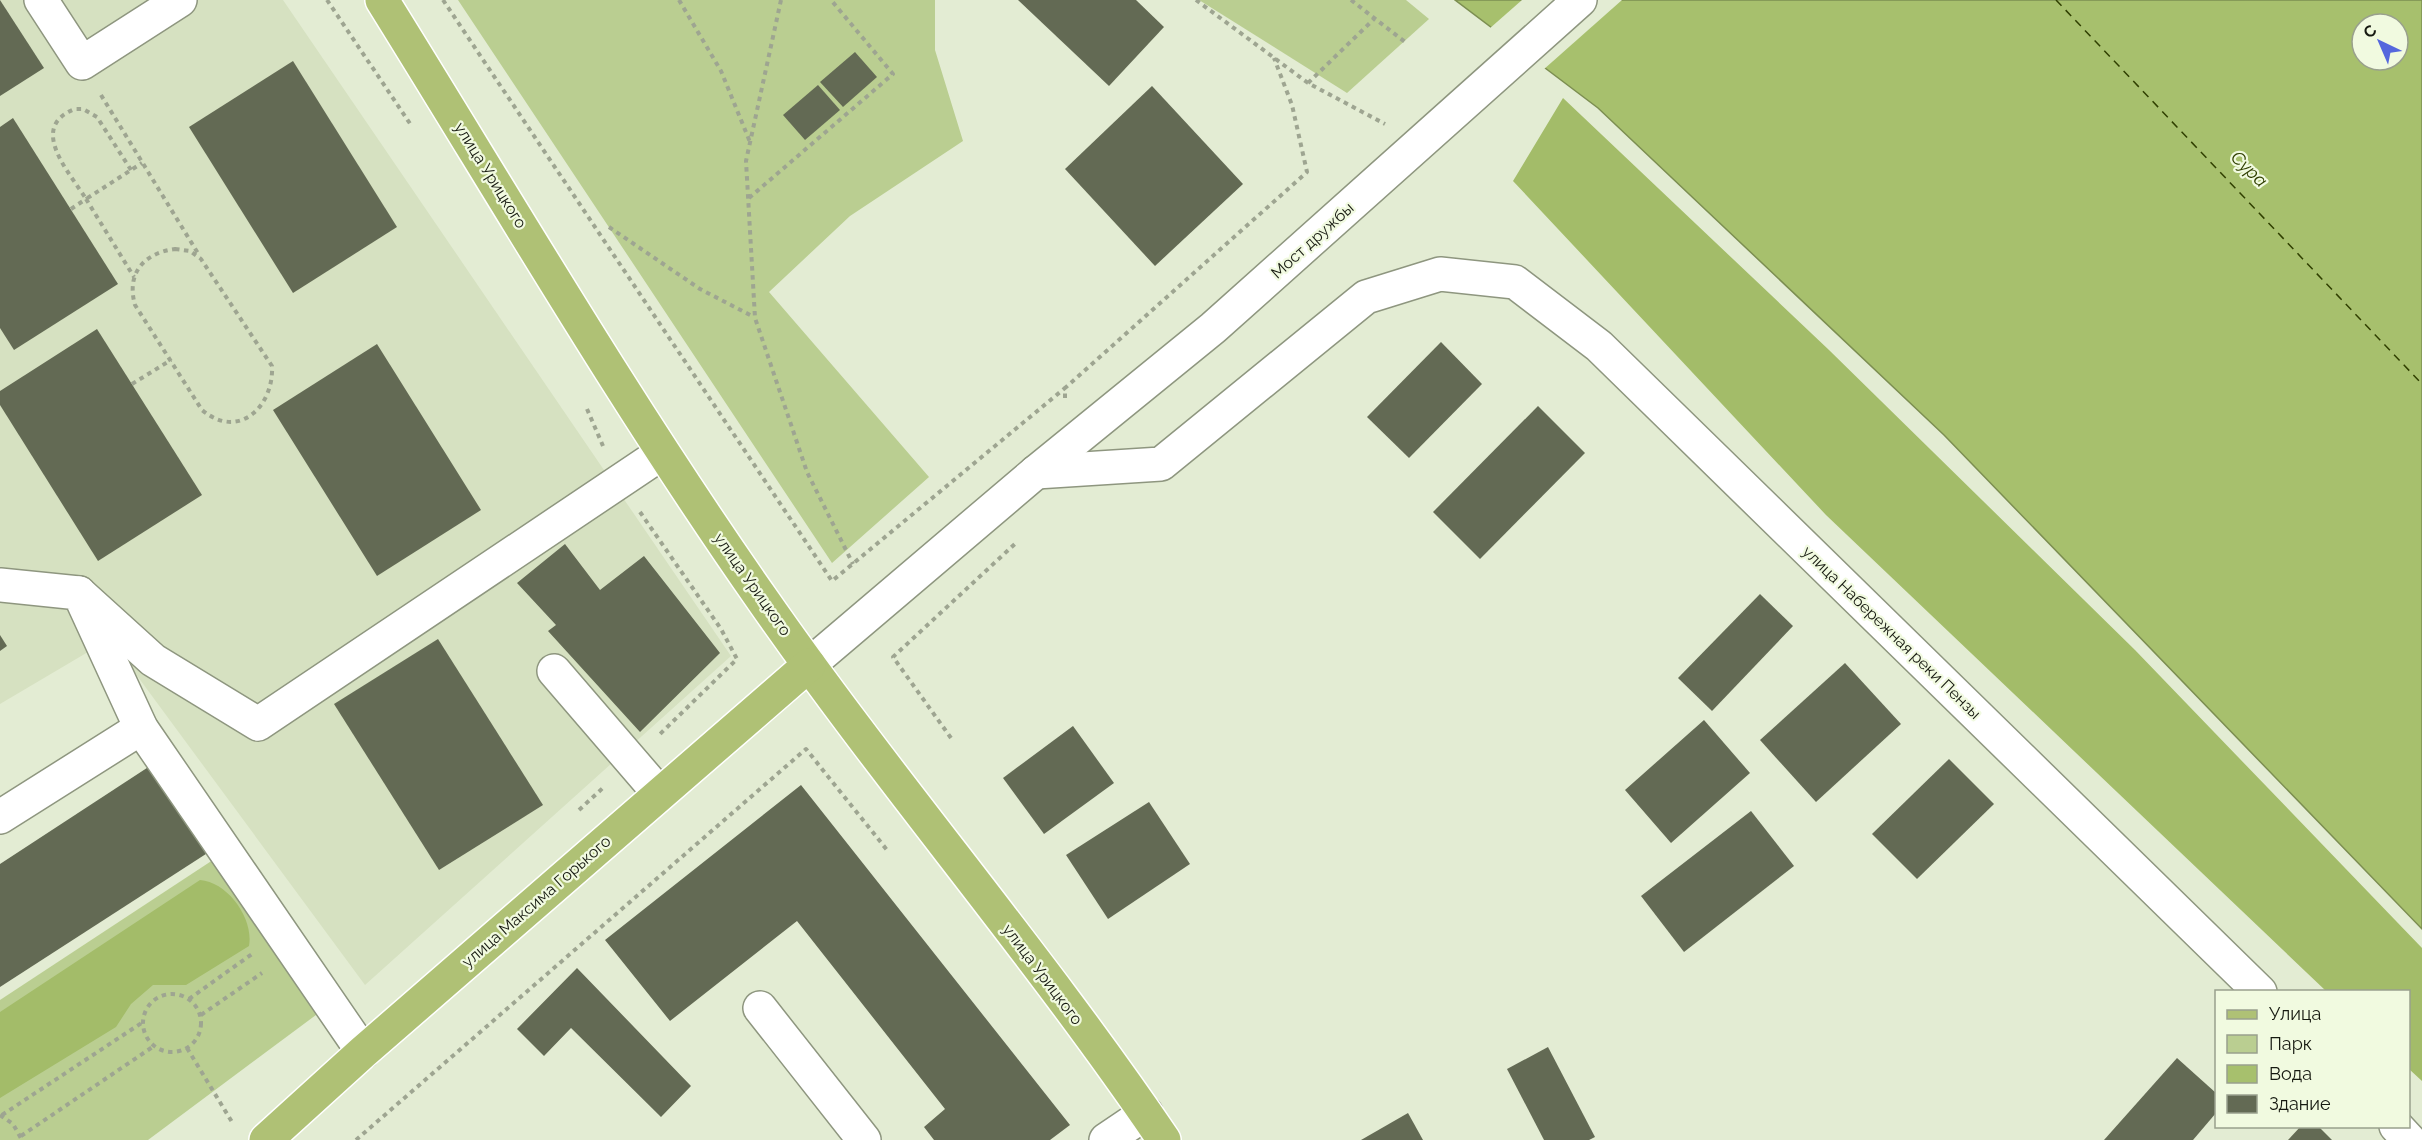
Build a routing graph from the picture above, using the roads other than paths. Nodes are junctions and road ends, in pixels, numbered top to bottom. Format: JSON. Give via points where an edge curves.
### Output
{"nodes":[{"id":1,"x":41,"y":0,"type":"edge"},
{"id":2,"x":180,"y":0,"type":"edge"},
{"id":3,"x":382,"y":0,"type":"edge"},
{"id":4,"x":1580,"y":0,"type":"edge"},
{"id":5,"x":663,"y":453,"type":"junction"},
{"id":6,"x":1036,"y":472,"type":"junction"},
{"id":7,"x":0,"y":585,"type":"edge"},
{"id":8,"x":79,"y":593,"type":"junction"},
{"id":9,"x":809,"y":664,"type":"junction"},
{"id":10,"x":554,"y":671,"type":"dead end"},
{"id":11,"x":141,"y":728,"type":"junction"},
{"id":12,"x":659,"y":793,"type":"junction"},
{"id":13,"x":0,"y":817,"type":"edge"},
{"id":14,"x":2258,"y":990,"type":"edge"},
{"id":15,"x":760,"y":1008,"type":"dead end"},
{"id":16,"x":363,"y":1052,"type":"junction"},
{"id":17,"x":1146,"y":1113,"type":"junction"},
{"id":18,"x":2398,"y":1128,"type":"edge"},
{"id":19,"x":266,"y":1140,"type":"edge"},
{"id":20,"x":864,"y":1140,"type":"edge"},
{"id":21,"x":1107,"y":1140,"type":"edge"},
{"id":22,"x":1164,"y":1140,"type":"edge"},
{"id":23,"x":2409,"y":1140,"type":"edge"}],
"edges":[{"from":1,"to":2,"type":"street","via":[[82,63]]},
{"from":3,"to":5,"type":"main road","name":"улица Урицкого"},
{"from":4,"to":6,"type":"street","name":"Мост дружбы","via":[[1213,328]]},
{"from":5,"to":8,"type":"street","via":[[258,723],[153,660]]},
{"from":5,"to":9,"type":"main road","name":"улица Урицкого"},
{"from":6,"to":9,"type":"street","name":"Мост дружбы"},
{"from":6,"to":14,"type":"street","name":"улица Набережная реки Пензы","via":[[1161,464],[1366,297],[1440,274],[1515,282],[1599,346]]},
{"from":7,"to":8,"type":"street"},
{"from":8,"to":11,"type":"street"},
{"from":9,"to":12,"type":"main road","name":"улица Максима Горького"},
{"from":9,"to":17,"type":"main road","name":"улица Урицкого"},
{"from":10,"to":12,"type":"street"},
{"from":11,"to":13,"type":"street"},
{"from":11,"to":16,"type":"street"},
{"from":12,"to":16,"type":"main road","name":"улица Максима Горького"},
{"from":15,"to":20,"type":"street"},
{"from":16,"to":19,"type":"main road","name":"улица Максима Горького"},
{"from":17,"to":21,"type":"street"},
{"from":17,"to":22,"type":"main road","name":"улица Урицкого"},
{"from":18,"to":23,"type":"street"}]}
